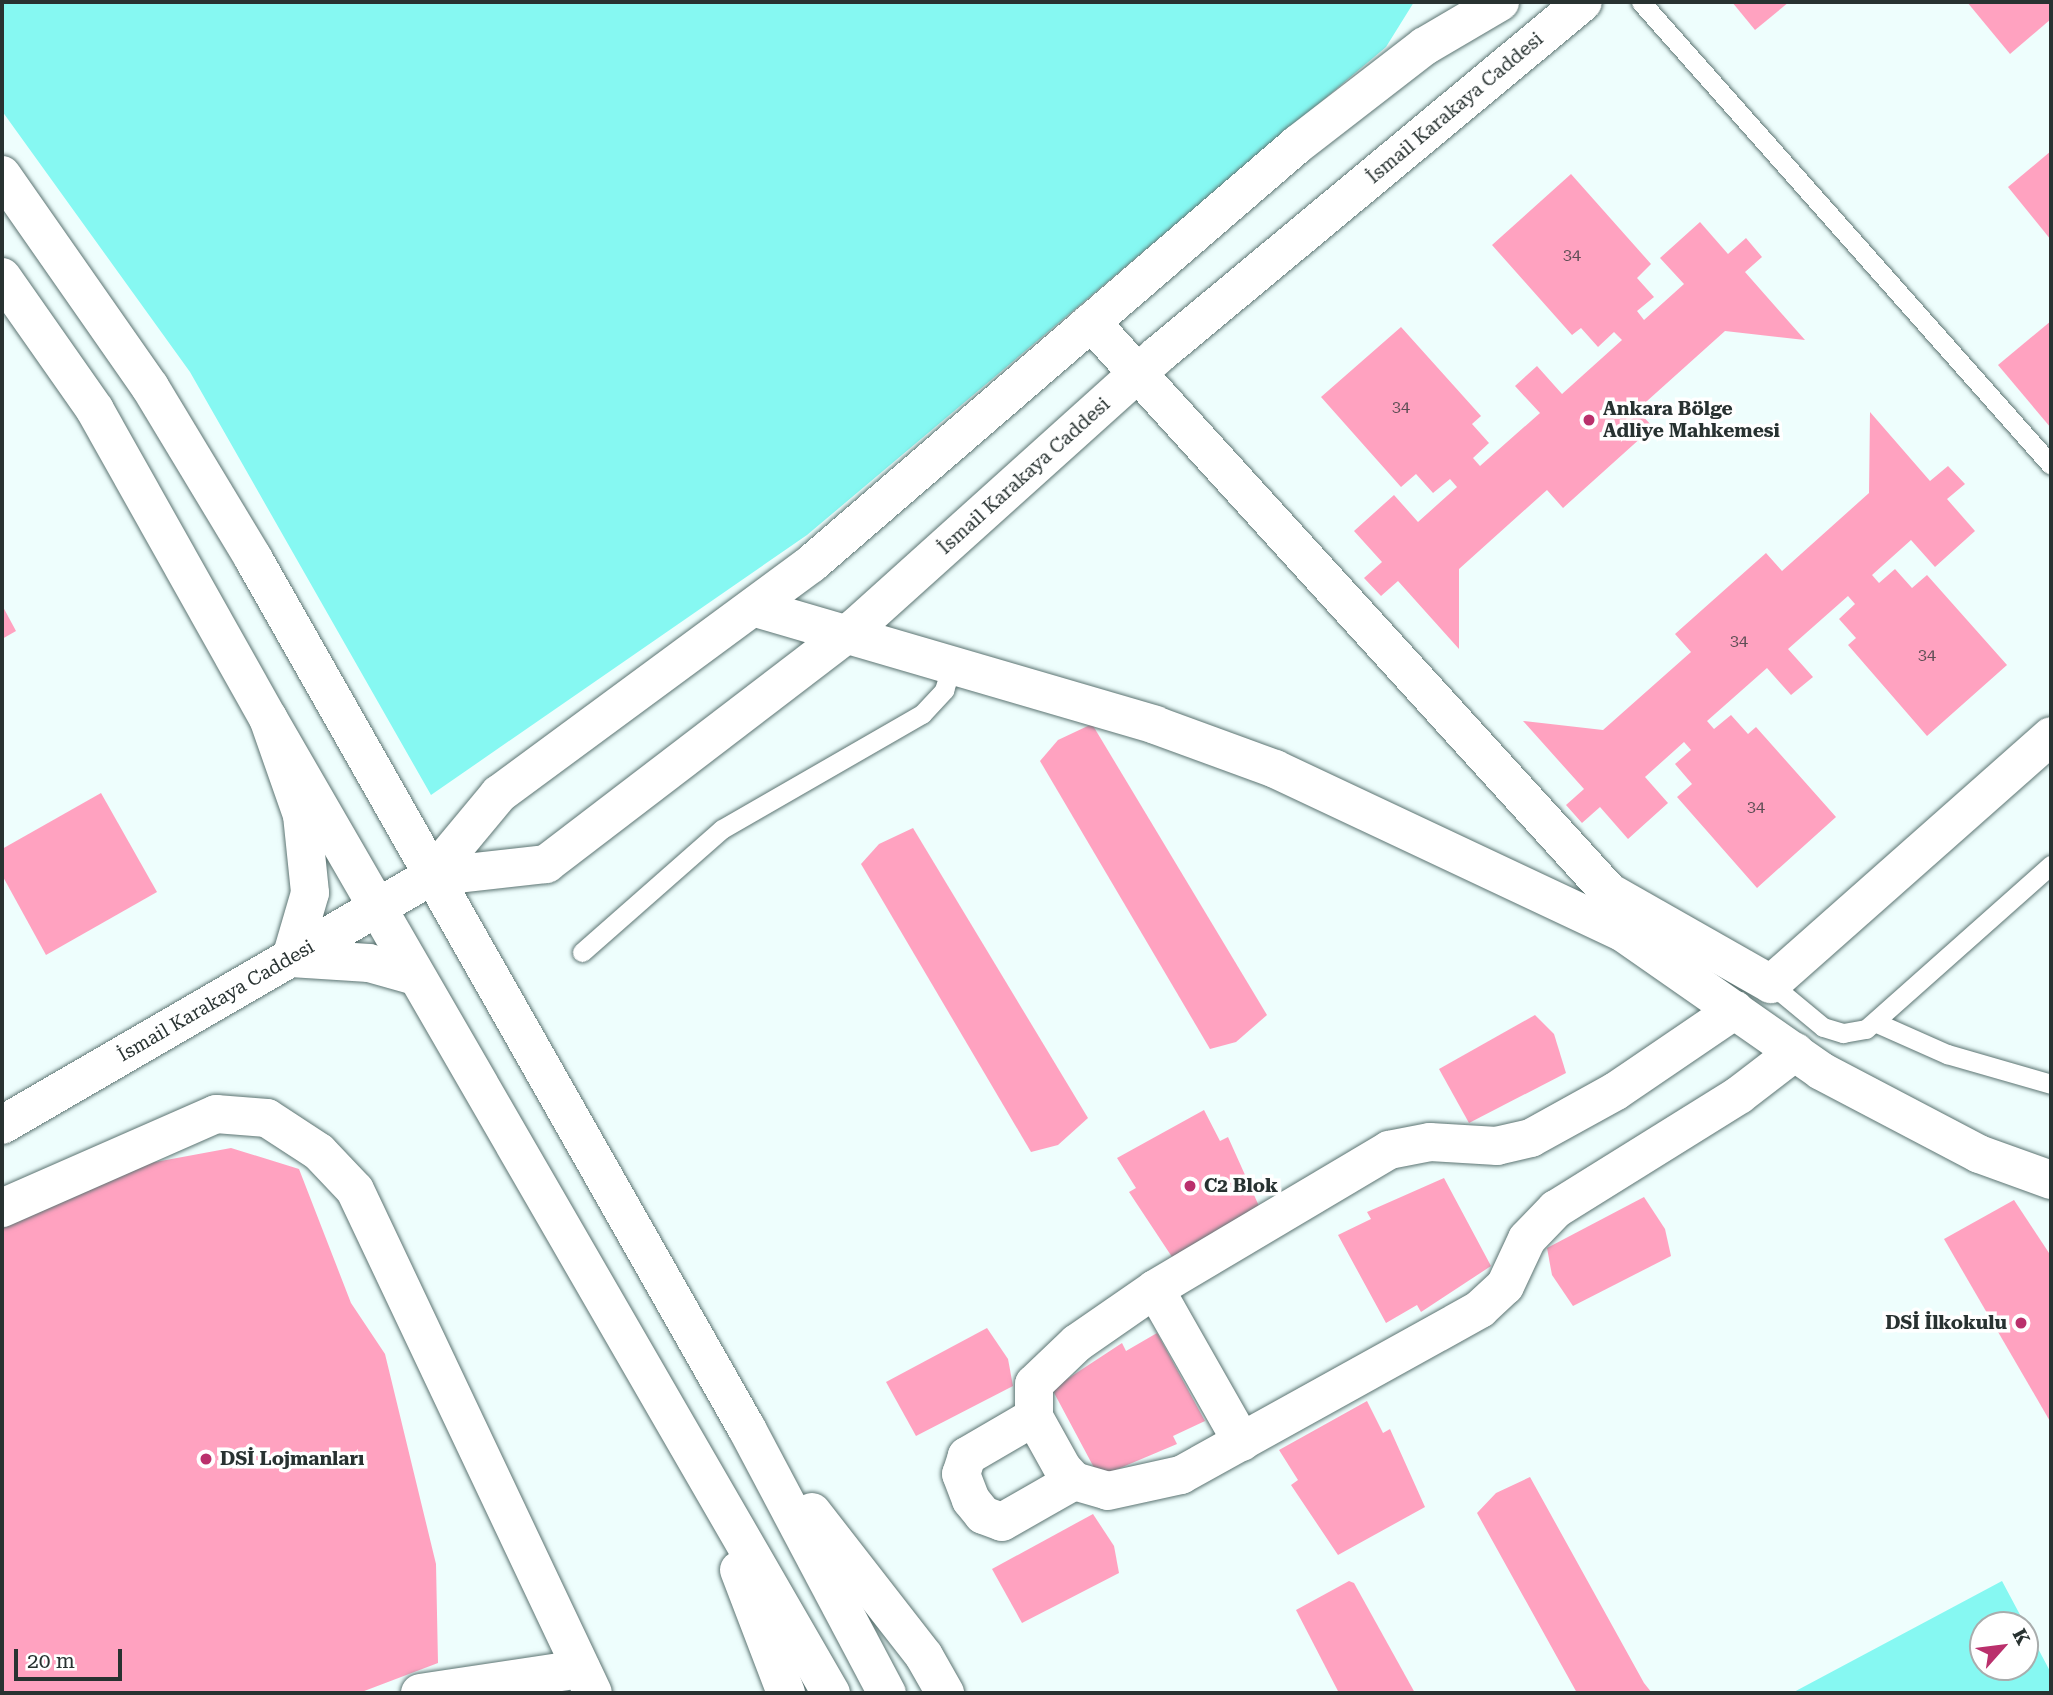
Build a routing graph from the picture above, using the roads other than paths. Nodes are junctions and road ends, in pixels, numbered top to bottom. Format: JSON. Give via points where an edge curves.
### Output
{"nodes":[{"id":1,"x":1500,"y":2,"type":"edge"},
{"id":2,"x":1583,"y":2,"type":"edge"},
{"id":3,"x":1641,"y":2,"type":"edge"},
{"id":4,"x":2,"y":175,"type":"edge"},
{"id":5,"x":2,"y":277,"type":"edge"},
{"id":6,"x":1091,"y":322,"type":"junction"},
{"id":7,"x":1138,"y":373,"type":"junction"},
{"id":8,"x":2051,"y":465,"type":"edge"},
{"id":9,"x":757,"y":608,"type":"junction"},
{"id":10,"x":846,"y":634,"type":"junction"},
{"id":11,"x":951,"y":666,"type":"junction"},
{"id":12,"x":268,"y":718,"type":"junction"},
{"id":13,"x":2051,"y":736,"type":"edge"},
{"id":14,"x":2051,"y":865,"type":"edge"},
{"id":15,"x":430,"y":877,"type":"junction"},
{"id":16,"x":376,"y":909,"type":"junction"},
{"id":17,"x":582,"y":952,"type":"dead end"},
{"id":18,"x":291,"y":958,"type":"junction"},
{"id":19,"x":415,"y":976,"type":"junction"},
{"id":20,"x":1771,"y":984,"type":"junction"},
{"id":21,"x":1735,"y":1010,"type":"junction"},
{"id":22,"x":1877,"y":1023,"type":"junction"},
{"id":23,"x":1794,"y":1052,"type":"junction"},
{"id":24,"x":2051,"y":1084,"type":"edge"},
{"id":25,"x":2,"y":1125,"type":"edge"},
{"id":26,"x":2051,"y":1180,"type":"edge"},
{"id":27,"x":2,"y":1208,"type":"edge"},
{"id":28,"x":1155,"y":1289,"type":"junction"},
{"id":29,"x":1034,"y":1418,"type":"junction"},
{"id":30,"x":747,"y":1429,"type":"junction"},
{"id":31,"x":1242,"y":1441,"type":"junction"},
{"id":32,"x":698,"y":1460,"type":"junction"},
{"id":33,"x":1074,"y":1481,"type":"junction"},
{"id":34,"x":587,"y":1681,"type":"edge"},
{"id":35,"x":421,"y":1693,"type":"edge"},
{"id":36,"x":786,"y":1693,"type":"edge"},
{"id":37,"x":831,"y":1693,"type":"edge"},
{"id":38,"x":887,"y":1693,"type":"edge"},
{"id":39,"x":945,"y":1693,"type":"edge"}],
"edges":[{"from":1,"to":6,"type":"street","name":"İsmail Karakaya Caddesi","via":[[1424,46],[1298,144]]},
{"from":2,"to":7,"type":"street","name":"İsmail Karakaya Caddesi"},
{"from":3,"to":8,"type":"lane"},
{"from":4,"to":15,"type":"street","via":[[150,387],[253,558]]},
{"from":5,"to":12,"type":"street","via":[[95,410]]},
{"from":6,"to":7,"type":"street"},
{"from":6,"to":9,"type":"street","name":"İsmail Karakaya Caddesi"},
{"from":7,"to":10,"type":"street","name":"İsmail Karakaya Caddesi"},
{"from":7,"to":20,"type":"street","via":[[1609,892]]},
{"from":9,"to":10,"type":"street"},
{"from":9,"to":15,"type":"street","name":"İsmail Karakaya Caddesi","via":[[499,794]]},
{"from":10,"to":11,"type":"street"},
{"from":10,"to":15,"type":"street","name":"İsmail Karakaya Caddesi","via":[[546,864]]},
{"from":11,"to":17,"type":"lane","via":[[944,690],[922,714],[722,829]]},
{"from":11,"to":21,"type":"street","via":[[1155,725],[1275,769],[1622,932]]},
{"from":12,"to":16,"type":"street"},
{"from":12,"to":18,"type":"street","via":[[302,815],[310,893]]},
{"from":13,"to":20,"type":"street"},
{"from":14,"to":22,"type":"lane"},
{"from":15,"to":16,"type":"street","name":"İsmail Karakaya Caddesi"},
{"from":15,"to":30,"type":"street"},
{"from":16,"to":18,"type":"street","name":"İsmail Karakaya Caddesi"},
{"from":16,"to":19,"type":"street"},
{"from":18,"to":19,"type":"street","via":[[369,963]]},
{"from":18,"to":25,"type":"street","name":"İsmail Karakaya Caddesi"},
{"from":19,"to":32,"type":"street"},
{"from":20,"to":22,"type":"lane","via":[[1833,1031],[1855,1033]]},
{"from":21,"to":23,"type":"street"},
{"from":21,"to":28,"type":"street","via":[[1616,1091],[1531,1138],[1497,1146],[1430,1142],[1389,1150]]},
{"from":22,"to":24,"type":"lane","via":[[1947,1054]]},
{"from":23,"to":26,"type":"street","via":[[1979,1154]]},
{"from":23,"to":31,"type":"street","via":[[1740,1095],[1556,1209],[1527,1239],[1505,1286],[1480,1309]]},
{"from":27,"to":34,"type":"street","via":[[216,1114],[267,1118],[319,1152],[355,1191]]},
{"from":28,"to":29,"type":"street","via":[[1041,1374],[1032,1395]]},
{"from":28,"to":31,"type":"street"},
{"from":29,"to":33,"type":"street"},
{"from":29,"to":33,"type":"street","via":[[967,1456],[961,1474],[971,1500],[983,1515],[1002,1521]]},
{"from":30,"to":38,"type":"street"},
{"from":30,"to":39,"type":"street","via":[[924,1656]]},
{"from":31,"to":33,"type":"street","via":[[1160,1483],[1108,1491]]},
{"from":32,"to":36,"type":"street"},
{"from":32,"to":37,"type":"street"},
{"from":34,"to":35,"type":"street"}]}
